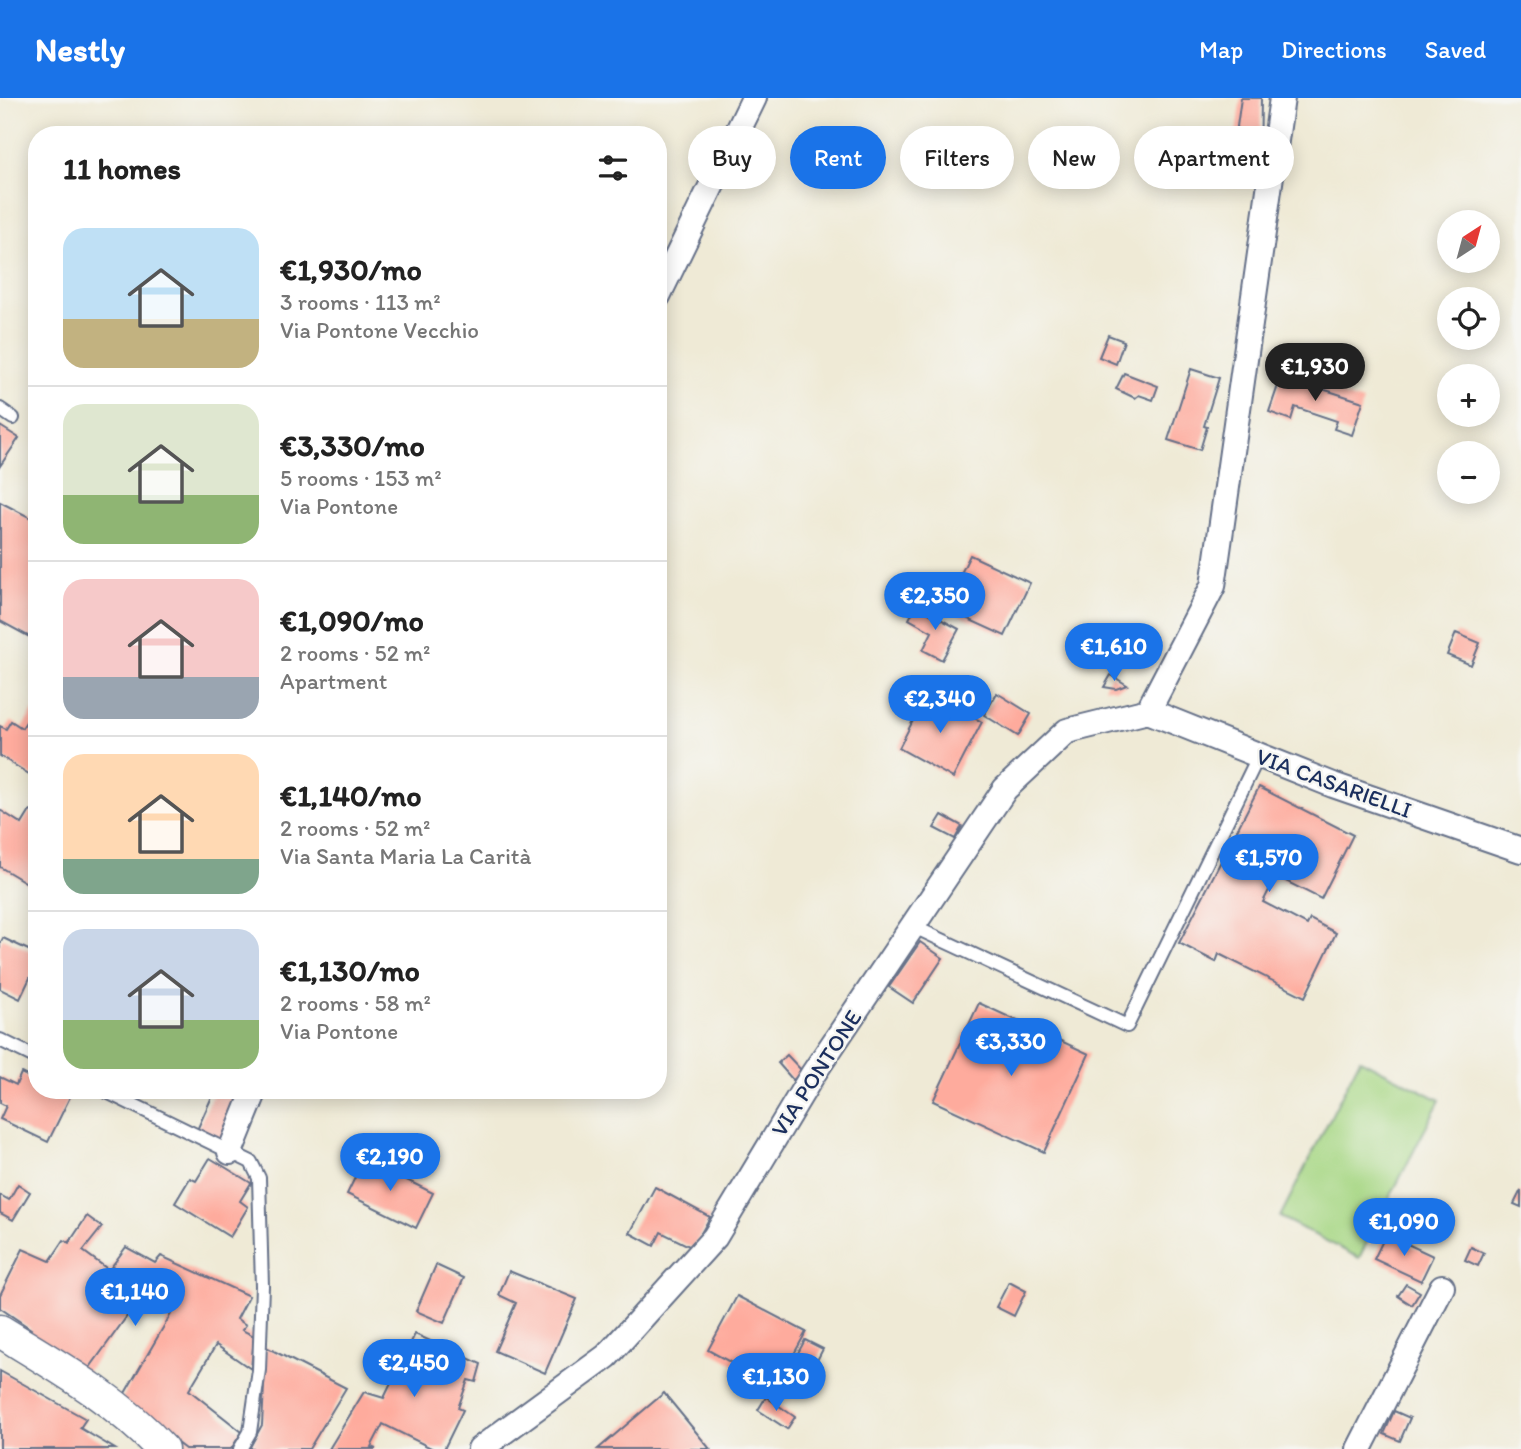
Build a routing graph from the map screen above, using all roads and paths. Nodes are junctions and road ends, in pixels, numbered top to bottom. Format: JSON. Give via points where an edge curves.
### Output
{"nodes":[{"id":1,"x":754,"y":98,"type":"edge"},
{"id":2,"x":1282,"y":98,"type":"edge"},
{"id":3,"x":667,"y":277,"type":"edge"},
{"id":4,"x":0,"y":410,"type":"edge"},
{"id":5,"x":13,"y":418,"type":"dead end"},
{"id":6,"x":1148,"y":711,"type":"junction"},
{"id":7,"x":1259,"y":755,"type":"junction"},
{"id":8,"x":1521,"y":850,"type":"edge"},
{"id":9,"x":912,"y":926,"type":"junction"},
{"id":10,"x":0,"y":1040,"type":"edge"},
{"id":11,"x":28,"y":1054,"type":"edge"},
{"id":12,"x":121,"y":1099,"type":"edge"},
{"id":13,"x":252,"y":1099,"type":"edge"},
{"id":14,"x":230,"y":1152,"type":"junction"},
{"id":15,"x":1443,"y":1287,"type":"dead end"},
{"id":16,"x":0,"y":1331,"type":"edge"},
{"id":17,"x":485,"y":1448,"type":"edge"},
{"id":18,"x":162,"y":1449,"type":"edge"},
{"id":19,"x":240,"y":1449,"type":"edge"},
{"id":20,"x":1359,"y":1449,"type":"edge"}],
"edges":[{"from":1,"to":3,"type":"street"},
{"from":2,"to":6,"type":"street","via":[[1213,586]]},
{"from":4,"to":5,"type":"lane"},
{"from":6,"to":7,"type":"street","name":"VIA CASARIELLI"},
{"from":6,"to":9,"type":"street","name":"VIA PONTONE","via":[[1067,731],[1005,789]]},
{"from":7,"to":8,"type":"street","name":"VIA CASARIELLI"},
{"from":7,"to":9,"type":"lane","via":[[1127,1026]]},
{"from":9,"to":17,"type":"street","name":"VIA PONTONE","via":[[813,1074],[715,1237],[607,1356]]},
{"from":10,"to":11,"type":"lane"},
{"from":12,"to":14,"type":"lane"},
{"from":13,"to":14,"type":"street"},
{"from":14,"to":19,"type":"lane","via":[[251,1163],[259,1178],[259,1370],[250,1432]]},
{"from":15,"to":20,"type":"street"},
{"from":16,"to":18,"type":"street","via":[[94,1390],[142,1427]]}]}
